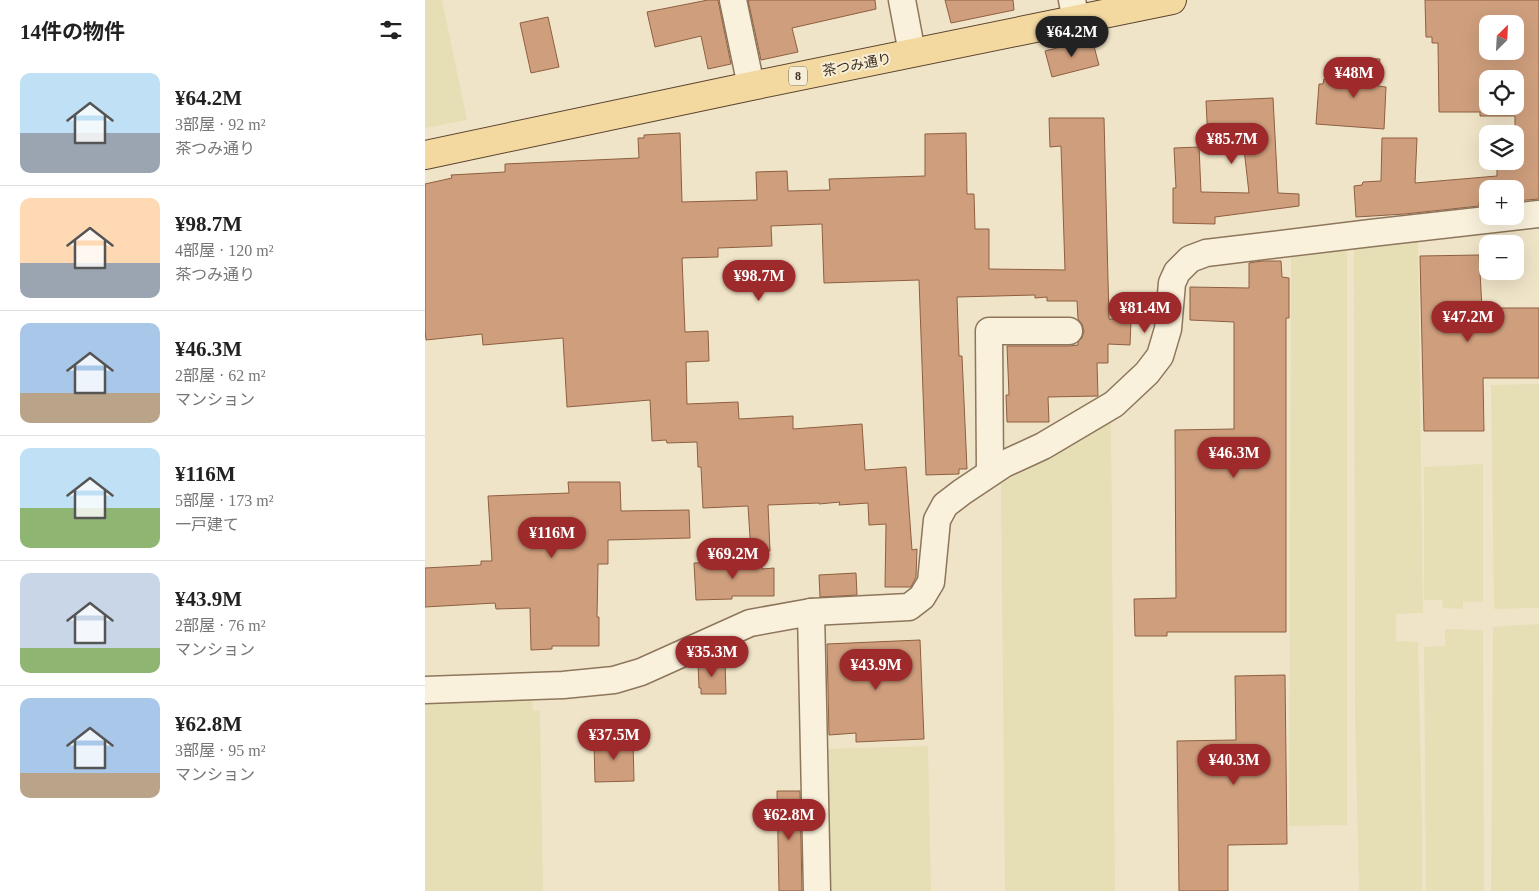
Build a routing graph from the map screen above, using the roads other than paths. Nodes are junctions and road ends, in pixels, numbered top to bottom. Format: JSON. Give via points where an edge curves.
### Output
{"nodes":[{"id":1,"x":733,"y":0,"type":"edge"},
{"id":2,"x":902,"y":0,"type":"edge"},
{"id":3,"x":1172,"y":0,"type":"edge"},
{"id":4,"x":1074,"y":10,"type":"edge"},
{"id":5,"x":913,"y":53,"type":"junction"},
{"id":6,"x":751,"y":86,"type":"junction"},
{"id":7,"x":425,"y":156,"type":"edge"},
{"id":8,"x":1539,"y":214,"type":"edge"},
{"id":9,"x":1069,"y":331,"type":"dead end"},
{"id":10,"x":990,"y":472,"type":"junction"},
{"id":11,"x":811,"y":612,"type":"junction"},
{"id":12,"x":425,"y":690,"type":"edge"},
{"id":13,"x":817,"y":891,"type":"edge"}],
"edges":[{"from":1,"to":6,"type":"street"},
{"from":2,"to":5,"type":"street"},
{"from":3,"to":4,"type":"main road","name":"茶つみ通り","number":"8"},
{"from":4,"to":5,"type":"main road","name":"茶つみ通り","number":"8"},
{"from":5,"to":6,"type":"main road","name":"茶つみ通り","number":"8"},
{"from":6,"to":7,"type":"main road","name":"茶つみ通り","number":"8"},
{"from":8,"to":10,"type":"street","via":[[1206,253],[1190,259],[1177,272],[1168,329],[1159,356],[1147,373],[1115,404]]},
{"from":9,"to":10,"type":"street","via":[[989,331]]},
{"from":10,"to":11,"type":"street","via":[[945,505],[937,520],[931,582],[922,597],[909,607]]},
{"from":11,"to":12,"type":"street","via":[[750,623],[641,672],[614,680]]},
{"from":11,"to":13,"type":"street"}]}
